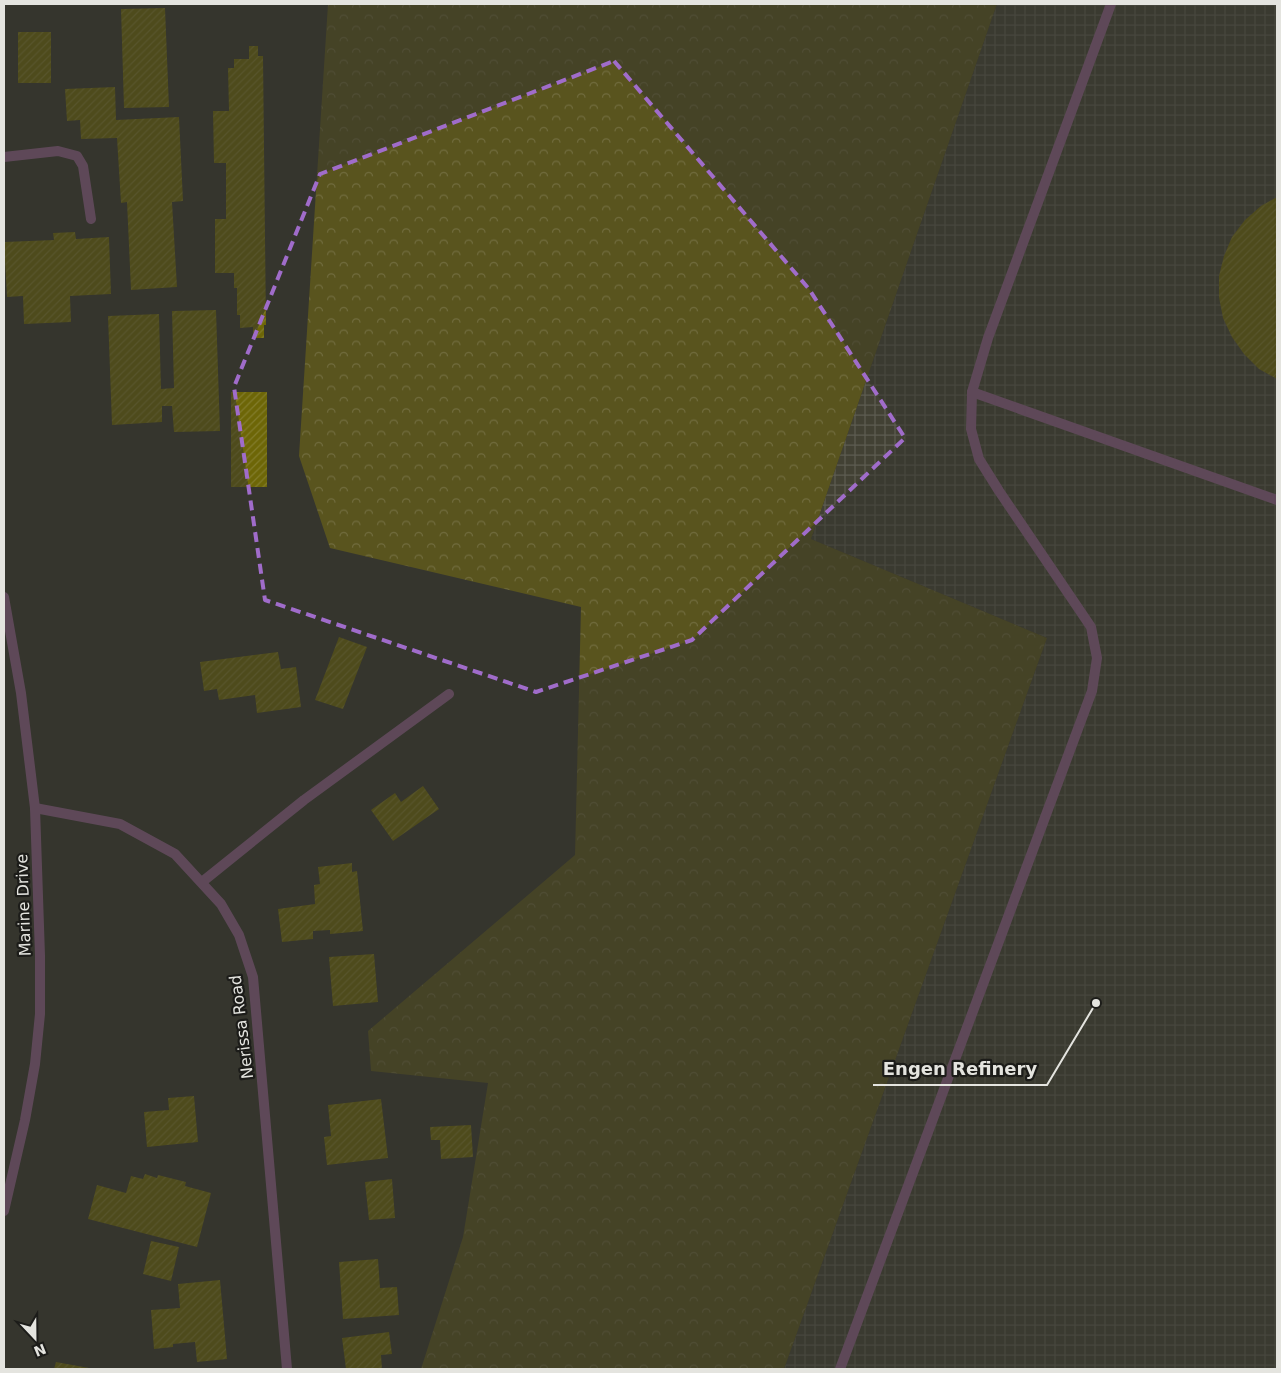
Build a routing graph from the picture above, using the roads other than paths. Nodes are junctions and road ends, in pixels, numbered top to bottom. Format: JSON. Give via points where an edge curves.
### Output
{"nodes":[{"id":1,"x":1111,"y":4,"type":"edge"},
{"id":2,"x":4,"y":156,"type":"edge"},
{"id":3,"x":91,"y":220,"type":"dead end"},
{"id":4,"x":972,"y":392,"type":"junction"},
{"id":5,"x":1277,"y":500,"type":"edge"},
{"id":6,"x":4,"y":597,"type":"edge"},
{"id":7,"x":449,"y":694,"type":"dead end"},
{"id":8,"x":35,"y":808,"type":"junction"},
{"id":9,"x":202,"y":882,"type":"junction"},
{"id":10,"x":4,"y":1211,"type":"edge"},
{"id":11,"x":287,"y":1369,"type":"edge"},
{"id":12,"x":840,"y":1369,"type":"edge"}],
"edges":[{"from":1,"to":4,"type":"street","via":[[988,338]]},
{"from":2,"to":3,"type":"street","via":[[58,151],[77,156],[84,166]]},
{"from":4,"to":5,"type":"street"},
{"from":4,"to":12,"type":"street","via":[[970,429],[979,458],[1092,627],[1098,658],[1092,691]]},
{"from":6,"to":8,"type":"street","name":"Marine Drive","via":[[21,693]]},
{"from":7,"to":9,"type":"street","via":[[304,800]]},
{"from":8,"to":9,"type":"street","name":"Nerissa Road","via":[[120,824],[175,854]]},
{"from":8,"to":10,"type":"street","name":"Marine Drive","via":[[40,1014],[26,1120]]},
{"from":9,"to":11,"type":"street","name":"Nerissa Road","via":[[221,904],[239,935],[253,977]]}]}
